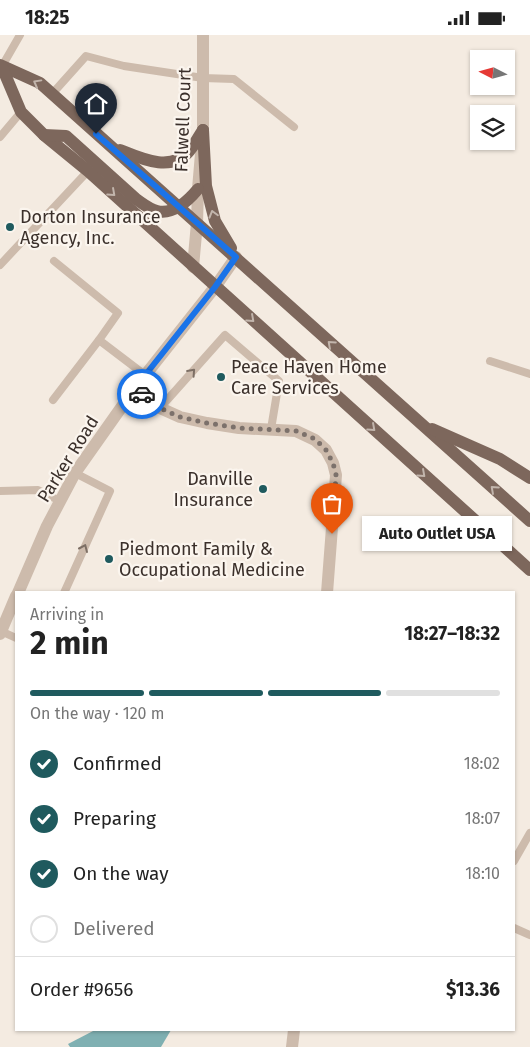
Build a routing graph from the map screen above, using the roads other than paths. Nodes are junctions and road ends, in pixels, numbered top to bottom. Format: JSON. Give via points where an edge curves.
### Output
{"nodes":[{"id":1,"x":20,"y":35,"type":"edge"},
{"id":2,"x":203,"y":35,"type":"edge"},
{"id":3,"x":1,"y":67,"type":"edge"},
{"id":4,"x":203,"y":78,"type":"junction"},
{"id":5,"x":52,"y":94,"type":"junction"},
{"id":6,"x":21,"y":112,"type":"junction"},
{"id":7,"x":294,"y":127,"type":"dead end"},
{"id":8,"x":203,"y":130,"type":"junction"},
{"id":9,"x":44,"y":135,"type":"junction"},
{"id":10,"x":0,"y":137,"type":"edge"},
{"id":11,"x":111,"y":147,"type":"junction"},
{"id":12,"x":88,"y":171,"type":"junction"},
{"id":13,"x":198,"y":189,"type":"junction"},
{"id":14,"x":179,"y":207,"type":"junction"},
{"id":15,"x":197,"y":223,"type":"junction"},
{"id":16,"x":236,"y":257,"type":"junction"},
{"id":17,"x":54,"y":261,"type":"dead end"},
{"id":18,"x":0,"y":265,"type":"edge"},
{"id":19,"x":192,"y":267,"type":"junction"},
{"id":20,"x":215,"y":287,"type":"junction"},
{"id":21,"x":99,"y":340,"type":"junction"},
{"id":22,"x":490,"y":361,"type":"dead end"},
{"id":23,"x":530,"y":374,"type":"edge"},
{"id":24,"x":145,"y":375,"type":"junction"},
{"id":25,"x":135,"y":388,"type":"junction"},
{"id":26,"x":53,"y":400,"type":"dead end"},
{"id":27,"x":160,"y":408,"type":"junction"},
{"id":28,"x":420,"y":423,"type":"junction"},
{"id":29,"x":271,"y":429,"type":"junction"},
{"id":30,"x":75,"y":473,"type":"junction"},
{"id":31,"x":530,"y":478,"type":"edge"},
{"id":32,"x":0,"y":491,"type":"edge"},
{"id":33,"x":60,"y":501,"type":"junction"},
{"id":34,"x":530,"y":521,"type":"edge"},
{"id":35,"x":530,"y":571,"type":"edge"},
{"id":36,"x":19,"y":591,"type":"edge"},
{"id":37,"x":65,"y":591,"type":"edge"},
{"id":38,"x":327,"y":591,"type":"edge"},
{"id":39,"x":15,"y":598,"type":"edge"},
{"id":40,"x":0,"y":632,"type":"edge"},
{"id":41,"x":15,"y":638,"type":"edge"},
{"id":42,"x":530,"y":833,"type":"edge"},
{"id":43,"x":515,"y":859,"type":"edge"},
{"id":44,"x":515,"y":928,"type":"edge"},
{"id":45,"x":530,"y":935,"type":"edge"},
{"id":46,"x":294,"y":1031,"type":"edge"},
{"id":47,"x":292,"y":1047,"type":"edge"}],
"edges":[{"from":1,"to":3,"type":"lane"},
{"from":2,"to":4,"type":"street","name":"Falwell Court"},
{"from":5,"to":3,"type":"main road","one_way":true,"via":[[40,83]]},
{"from":3,"to":6,"type":"main road"},
{"from":4,"to":5,"type":"lane","via":[[124,66],[86,56]]},
{"from":4,"to":7,"type":"lane","via":[[234,79]]},
{"from":4,"to":8,"type":"street","name":"Falwell Court"},
{"from":5,"to":11,"type":"main road"},
{"from":6,"to":9,"type":"main road"},
{"from":6,"to":10,"type":"lane"},
{"from":8,"to":11,"type":"main road","via":[[189,151],[175,161],[158,163],[144,160]]},
{"from":8,"to":13,"type":"street","name":"Falwell Court"},
{"from":16,"to":8,"type":"main road","one_way":true,"via":[[215,221],[206,187]]},
{"from":9,"to":12,"type":"main road"},
{"from":9,"to":14,"type":"main road","via":[[66,136],[146,206],[165,212]]},
{"from":11,"to":14,"type":"main road"},
{"from":12,"to":18,"type":"lane"},
{"from":12,"to":19,"type":"main road","one_way":true},
{"from":13,"to":14,"type":"main road"},
{"from":13,"to":15,"type":"street","name":"Falwell Court"},
{"from":14,"to":15,"type":"main road"},
{"from":15,"to":16,"type":"main road"},
{"from":15,"to":19,"type":"street","name":"Falwell Court"},
{"from":16,"to":20,"type":"street","name":"Parker Road"},
{"from":28,"to":16,"type":"main road","one_way":true},
{"from":17,"to":21,"type":"lane","via":[[118,313]]},
{"from":19,"to":20,"type":"main road"},
{"from":20,"to":24,"type":"street","name":"Parker Road"},
{"from":20,"to":35,"type":"main road","one_way":true},
{"from":21,"to":24,"type":"lane"},
{"from":21,"to":26,"type":"lane"},
{"from":22,"to":23,"type":"lane"},
{"from":24,"to":25,"type":"street","name":"Parker Road"},
{"from":25,"to":27,"type":"street"},
{"from":25,"to":30,"type":"street","name":"Parker Road"},
{"from":27,"to":29,"type":"street","via":[[207,423]]},
{"from":27,"to":29,"type":"lane","one_way":true,"via":[[225,335],[279,381]]},
{"from":28,"to":31,"type":"main road","via":[[500,459]]},
{"from":34,"to":28,"type":"main road","one_way":true},
{"from":29,"to":38,"type":"street","via":[[296,431],[315,439],[333,463],[336,475]]},
{"from":30,"to":33,"type":"street","name":"Parker Road"},
{"from":37,"to":30,"type":"lane","one_way":true,"via":[[110,491]]},
{"from":32,"to":33,"type":"lane","via":[[38,490]]},
{"from":33,"to":36,"type":"street","name":"Parker Road"},
{"from":39,"to":40,"type":"street"},
{"from":40,"to":41,"type":"lane"},
{"from":42,"to":43,"type":"lane"},
{"from":44,"to":45,"type":"lane"},
{"from":46,"to":47,"type":"street"}]}
